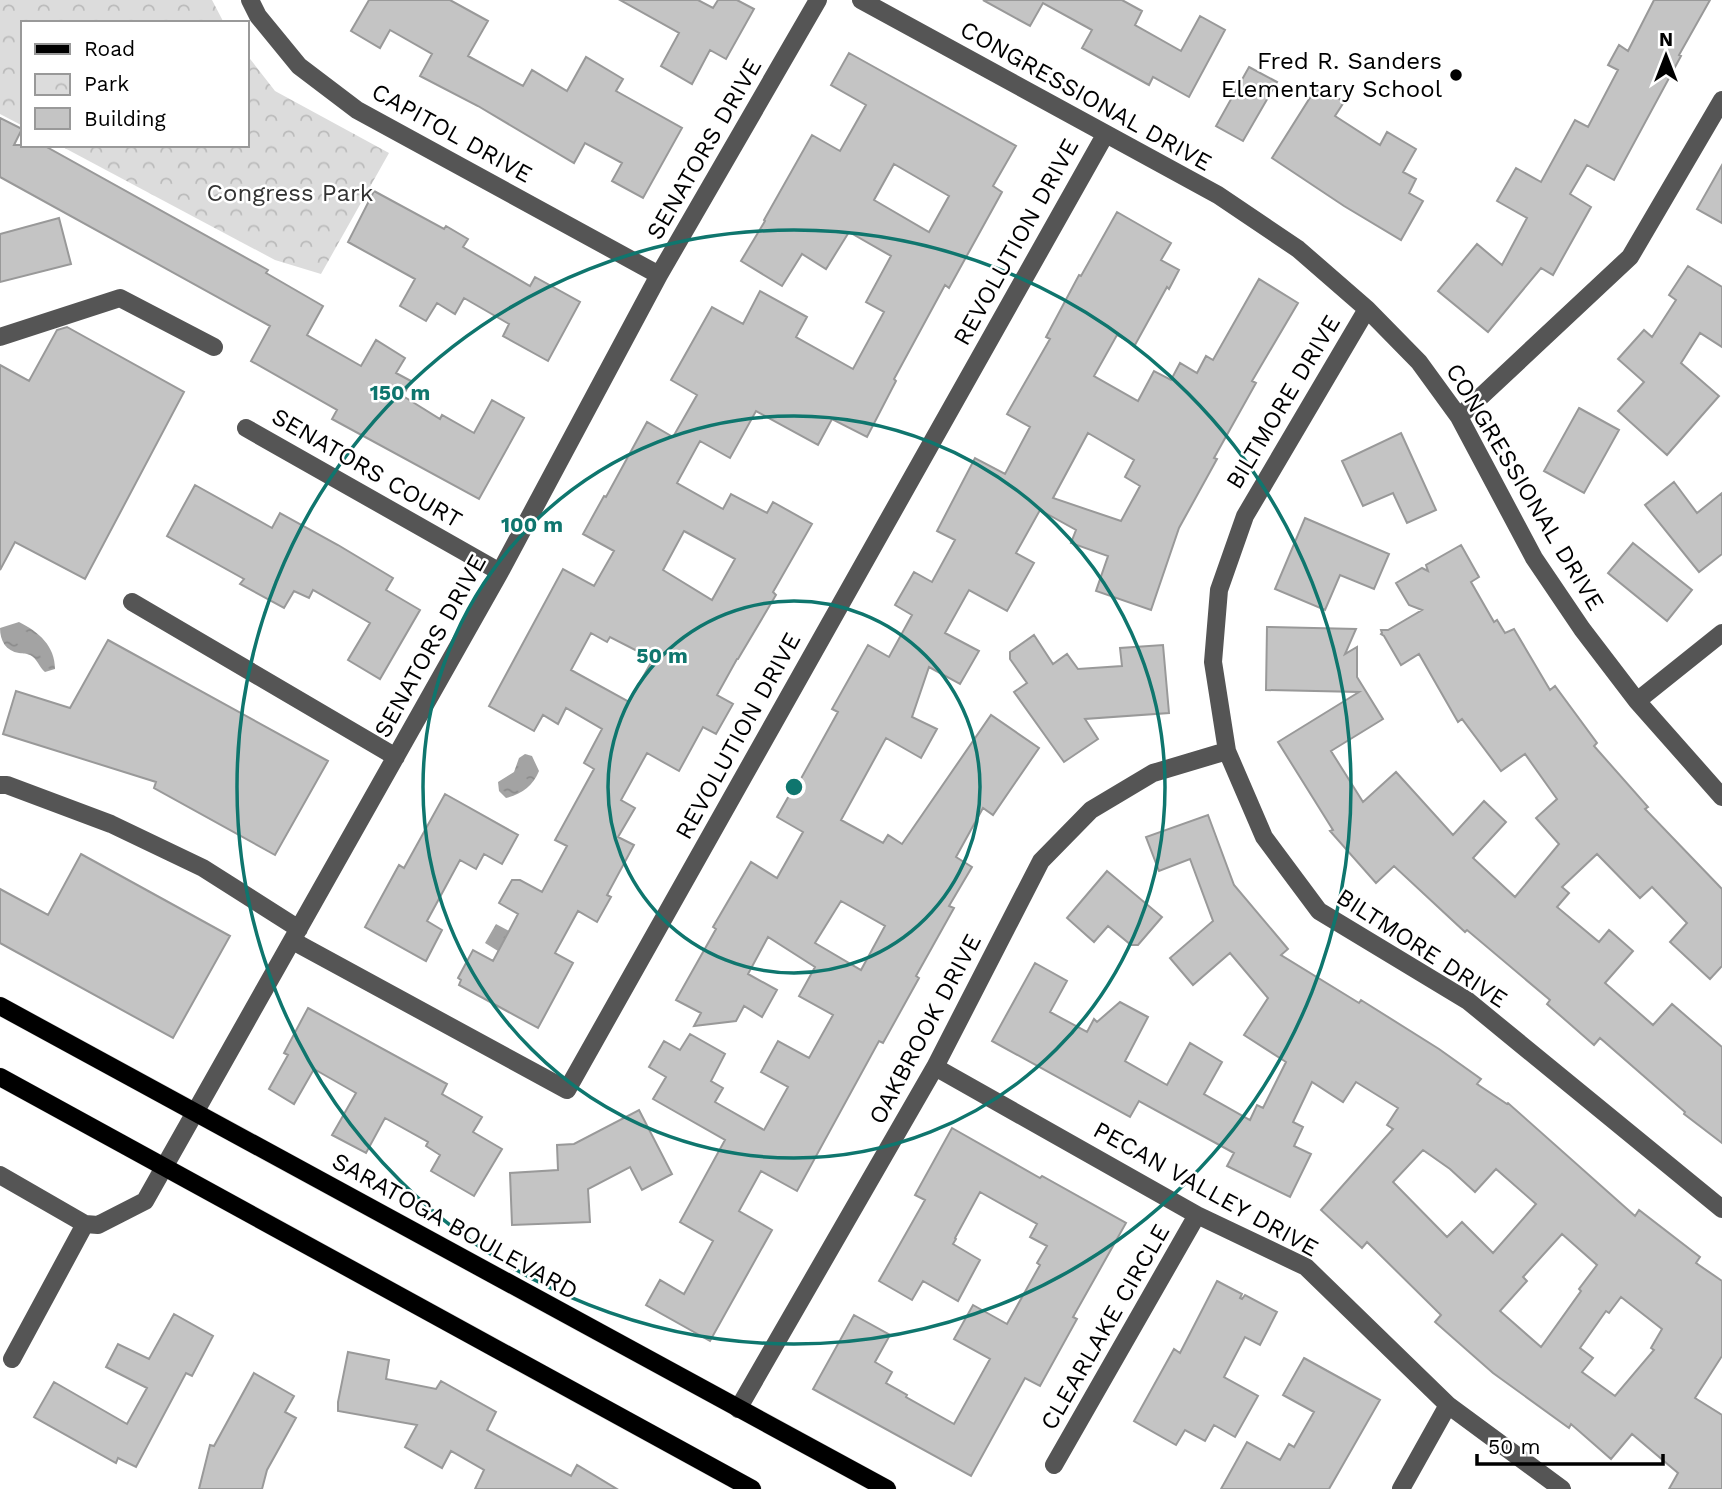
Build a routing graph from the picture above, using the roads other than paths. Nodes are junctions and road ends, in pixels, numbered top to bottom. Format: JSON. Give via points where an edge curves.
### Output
{"nodes":[{"id":1,"x":250,"y":0,"type":"edge"},
{"id":2,"x":818,"y":0,"type":"edge"},
{"id":3,"x":861,"y":0,"type":"edge"},
{"id":4,"x":1722,"y":100,"type":"edge"},
{"id":5,"x":1105,"y":135,"type":"junction"},
{"id":6,"x":659,"y":275,"type":"junction"},
{"id":7,"x":1367,"y":309,"type":"junction"},
{"id":8,"x":0,"y":337,"type":"edge"},
{"id":9,"x":214,"y":347,"type":"dead end"},
{"id":10,"x":1459,"y":416,"type":"junction"},
{"id":11,"x":246,"y":428,"type":"dead end"},
{"id":12,"x":500,"y":572,"type":"junction"},
{"id":13,"x":132,"y":602,"type":"dead end"},
{"id":14,"x":1722,"y":634,"type":"edge"},
{"id":15,"x":1637,"y":701,"type":"junction"},
{"id":16,"x":1227,"y":751,"type":"junction"},
{"id":17,"x":396,"y":757,"type":"junction"},
{"id":18,"x":0,"y":785,"type":"edge"},
{"id":19,"x":1722,"y":797,"type":"edge"},
{"id":20,"x":296,"y":935,"type":"junction"},
{"id":21,"x":0,"y":1006,"type":"edge"},
{"id":22,"x":935,"y":1067,"type":"junction"},
{"id":23,"x":0,"y":1077,"type":"edge"},
{"id":24,"x":196,"y":1113,"type":"junction"},
{"id":25,"x":164,"y":1167,"type":"junction"},
{"id":26,"x":0,"y":1175,"type":"edge"},
{"id":27,"x":1722,"y":1209,"type":"edge"},
{"id":28,"x":1197,"y":1215,"type":"junction"},
{"id":29,"x":85,"y":1224,"type":"junction"},
{"id":30,"x":12,"y":1359,"type":"dead end"},
{"id":31,"x":1448,"y":1405,"type":"junction"},
{"id":32,"x":738,"y":1409,"type":"junction"},
{"id":33,"x":1055,"y":1465,"type":"dead end"},
{"id":34,"x":752,"y":1489,"type":"edge"},
{"id":35,"x":887,"y":1489,"type":"edge"},
{"id":36,"x":1401,"y":1489,"type":"edge"},
{"id":37,"x":1562,"y":1489,"type":"edge"}],
"edges":[{"from":1,"to":6,"type":"street","name":"CAPITOL DRIVE","via":[[299,66],[357,110]]},
{"from":2,"to":6,"type":"street","name":"SENATORS DRIVE"},
{"from":3,"to":5,"type":"street","name":"CONGRESSIONAL DRIVE"},
{"from":4,"to":10,"type":"street","via":[[1630,257]]},
{"from":5,"to":7,"type":"street","name":"CONGRESSIONAL DRIVE","via":[[1217,195],[1298,249]]},
{"from":5,"to":20,"type":"street","name":"REVOLUTION DRIVE","via":[[567,1090]]},
{"from":6,"to":12,"type":"street","name":"SENATORS DRIVE"},
{"from":7,"to":10,"type":"street","name":"CONGRESSIONAL DRIVE","via":[[1419,362]]},
{"from":7,"to":16,"type":"street","name":"BILTMORE DRIVE","via":[[1245,516],[1219,590],[1213,662]]},
{"from":8,"to":9,"type":"street","via":[[120,298]]},
{"from":10,"to":15,"type":"street","name":"CONGRESSIONAL DRIVE","via":[[1534,558]]},
{"from":11,"to":12,"type":"street","name":"SENATORS COURT"},
{"from":12,"to":17,"type":"street","name":"SENATORS DRIVE"},
{"from":13,"to":17,"type":"street"},
{"from":14,"to":15,"type":"street"},
{"from":15,"to":19,"type":"street","name":"CONGRESSIONAL DRIVE"},
{"from":16,"to":22,"type":"street","name":"OAKBROOK DRIVE","via":[[1153,774],[1091,810],[1041,861]]},
{"from":16,"to":27,"type":"street","name":"BILTMORE DRIVE","via":[[1264,837],[1319,911],[1468,1001]]},
{"from":17,"to":20,"type":"street","name":"SENATORS DRIVE"},
{"from":18,"to":20,"type":"street","via":[[122,829],[203,868]]},
{"from":20,"to":24,"type":"street","name":"SENATORS DRIVE"},
{"from":21,"to":24,"type":"main road","name":"SARATOGA BOULEVARD"},
{"from":22,"to":28,"type":"street","name":"PECAN VALLEY DRIVE"},
{"from":22,"to":32,"type":"street","name":"OAKBROOK DRIVE"},
{"from":23,"to":25,"type":"main road"},
{"from":24,"to":25,"type":"street","name":"SENATORS DRIVE"},
{"from":24,"to":32,"type":"main road","name":"SARATOGA BOULEVARD"},
{"from":25,"to":29,"type":"street","name":"SENATORS DRIVE","via":[[145,1201],[98,1225]]},
{"from":25,"to":34,"type":"main road"},
{"from":26,"to":29,"type":"street"},
{"from":28,"to":31,"type":"street","name":"PECAN VALLEY DRIVE","via":[[1306,1267]]},
{"from":28,"to":33,"type":"street","name":"CLEARLAKE CIRCLE"},
{"from":29,"to":30,"type":"street"},
{"from":31,"to":36,"type":"street"},
{"from":31,"to":37,"type":"street","name":"PECAN VALLEY DRIVE"},
{"from":32,"to":35,"type":"main road","name":"SARATOGA BOULEVARD"}]}
